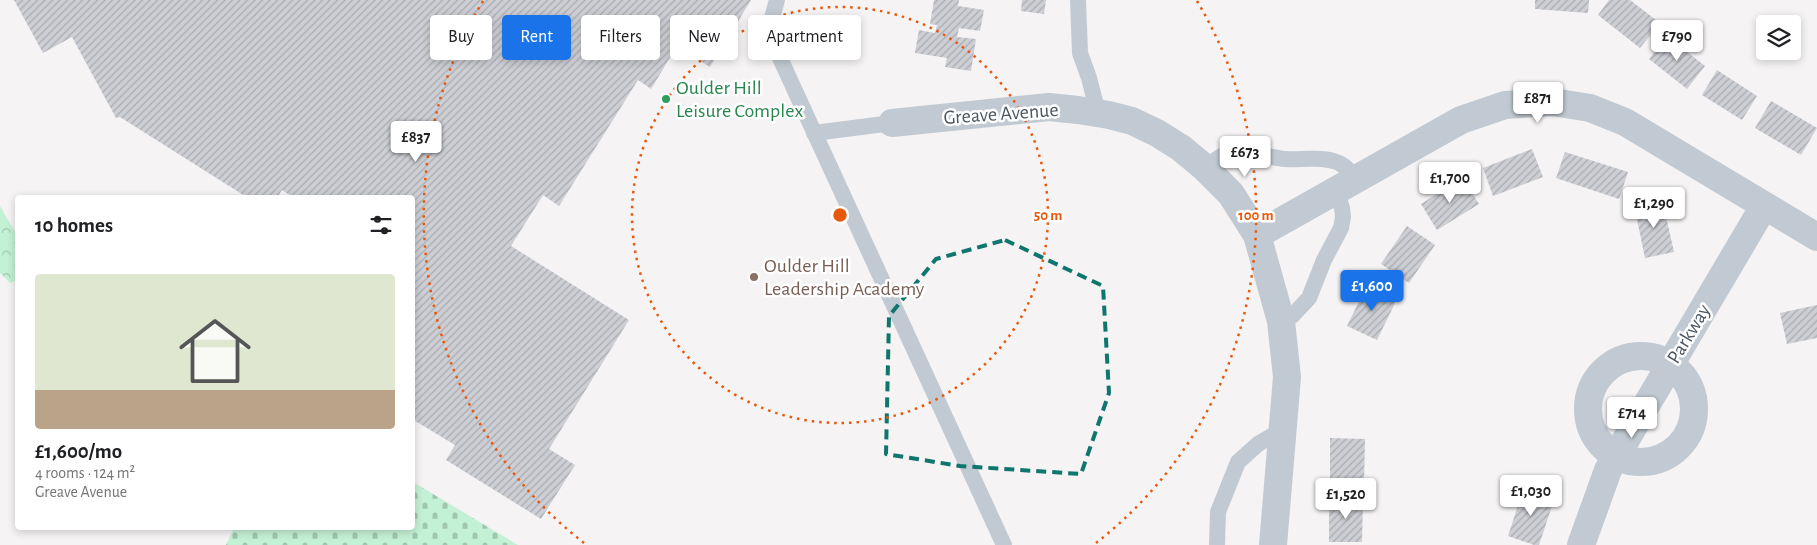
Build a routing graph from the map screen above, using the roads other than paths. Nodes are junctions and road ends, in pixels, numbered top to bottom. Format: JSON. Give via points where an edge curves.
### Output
{"nodes":[{"id":1,"x":776,"y":0,"type":"edge"},
{"id":2,"x":1078,"y":0,"type":"edge"},
{"id":3,"x":1098,"y":113,"type":"junction"},
{"id":4,"x":892,"y":123,"type":"joint"},
{"id":5,"x":814,"y":133,"type":"junction"},
{"id":6,"x":1206,"y":168,"type":"junction"},
{"id":7,"x":1345,"y":185,"type":"junction"},
{"id":8,"x":1764,"y":206,"type":"junction"},
{"id":9,"x":1258,"y":235,"type":"junction"},
{"id":10,"x":1817,"y":237,"type":"edge"},
{"id":11,"x":1281,"y":320,"type":"junction"},
{"id":12,"x":1670,"y":365,"type":"junction"},
{"id":13,"x":1282,"y":430,"type":"junction"},
{"id":14,"x":1616,"y":456,"type":"junction"},
{"id":15,"x":1004,"y":545,"type":"edge"},
{"id":16,"x":1217,"y":545,"type":"edge"},
{"id":17,"x":1273,"y":545,"type":"edge"},
{"id":18,"x":1581,"y":545,"type":"edge"}],
"edges":[{"from":1,"to":5,"type":"lane","via":[[768,32]]},
{"from":2,"to":3,"type":"lane","via":[[1080,53]]},
{"from":3,"to":4,"type":"street","name":"Greave Avenue","via":[[1049,107]]},
{"from":3,"to":6,"type":"street","name":"Greave Avenue","via":[[1132,121],[1157,133]]},
{"from":4,"to":5,"type":"lane"},
{"from":5,"to":15,"type":"lane"},
{"from":6,"to":7,"type":"lane","via":[[1218,158],[1240,151],[1284,159],[1325,159],[1350,170]]},
{"from":6,"to":9,"type":"street","name":"Greave Avenue","via":[[1231,194]]},
{"from":7,"to":8,"type":"street","via":[[1461,120],[1505,105],[1553,102],[1590,108],[1625,122]]},
{"from":7,"to":9,"type":"street"},
{"from":7,"to":11,"type":"lane","via":[[1341,228],[1309,298],[1292,316]]},
{"from":8,"to":10,"type":"street"},
{"from":8,"to":12,"type":"street","name":"Parkway"},
{"from":9,"to":11,"type":"street","name":"Greave Avenue"},
{"from":11,"to":13,"type":"street","name":"Greave Avenue","via":[[1287,378]]},
{"from":12,"to":14,"type":"street","name":"Parkway"},
{"from":12,"to":14,"type":"street","via":[[1686,382],[1694,404],[1687,435],[1665,456],[1650,461],[1634,462]]},
{"from":12,"to":14,"type":"street","via":[[1655,357],[1620,359],[1605,369],[1595,382],[1588,398],[1588,416],[1593,432]]},
{"from":13,"to":16,"type":"lane","via":[[1258,444],[1238,462],[1218,512]]},
{"from":13,"to":17,"type":"street","name":"Greave Avenue"},
{"from":14,"to":18,"type":"street","name":"Parkway"}]}
